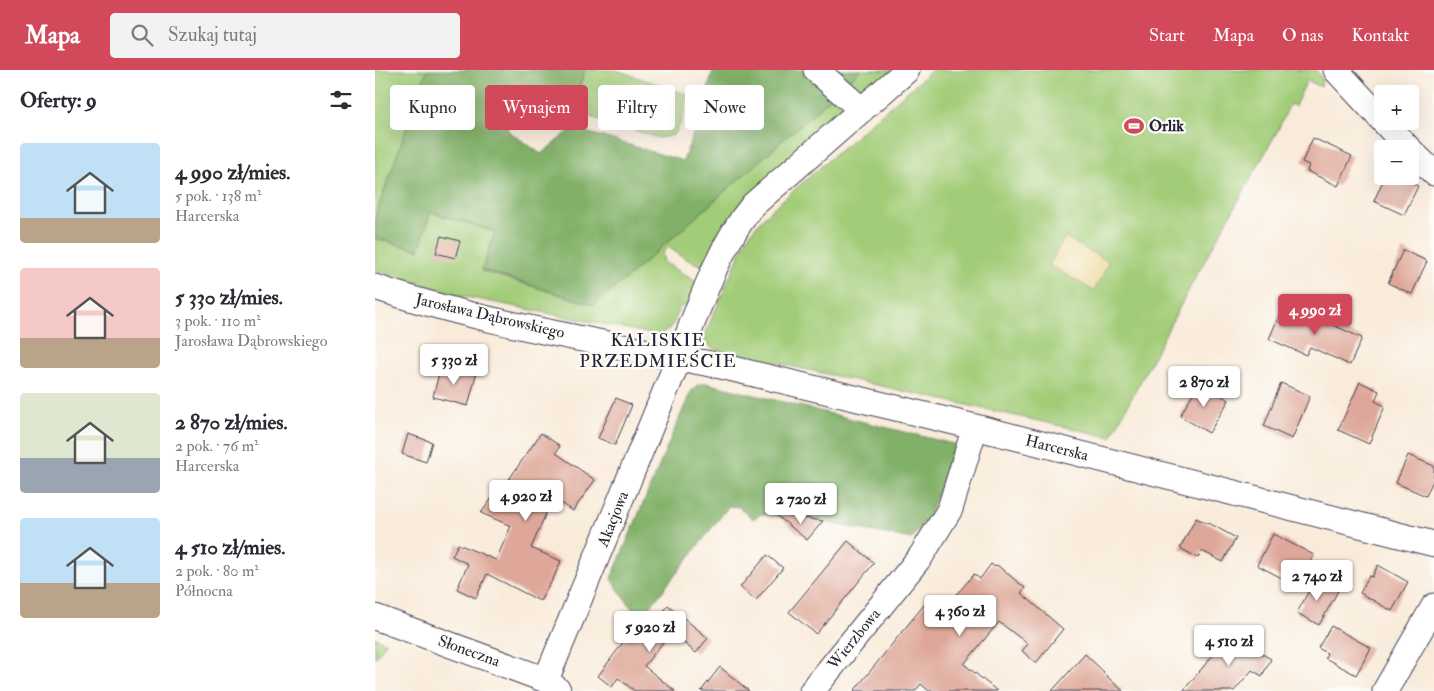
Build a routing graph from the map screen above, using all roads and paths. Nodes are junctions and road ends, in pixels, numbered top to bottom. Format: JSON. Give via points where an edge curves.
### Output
{"nodes":[{"id":1,"x":815,"y":70,"type":"edge"},
{"id":2,"x":907,"y":70,"type":"edge"},
{"id":3,"x":1336,"y":70,"type":"edge"},
{"id":4,"x":862,"y":110,"type":"junction"},
{"id":5,"x":1401,"y":140,"type":"edge"},
{"id":6,"x":1419,"y":159,"type":"edge"},
{"id":7,"x":1434,"y":173,"type":"edge"},
{"id":8,"x":375,"y":287,"type":"edge"},
{"id":9,"x":679,"y":358,"type":"junction"},
{"id":10,"x":975,"y":427,"type":"junction"},
{"id":11,"x":1434,"y":544,"type":"edge"},
{"id":12,"x":1434,"y":606,"type":"edge"},
{"id":13,"x":375,"y":617,"type":"edge"},
{"id":14,"x":553,"y":685,"type":"edge"},
{"id":15,"x":812,"y":691,"type":"edge"},
{"id":16,"x":1385,"y":691,"type":"edge"}],
"edges":[{"from":1,"to":4,"type":"street"},
{"from":2,"to":4,"type":"street"},
{"from":3,"to":5,"type":"street"},
{"from":4,"to":9,"type":"street","via":[[753,205],[742,219],[724,250]]},
{"from":6,"to":7,"type":"street"},
{"from":8,"to":9,"type":"street","name":"Jarosława Dąbrowskiego","via":[[496,319]]},
{"from":9,"to":10,"type":"street","name":"Harcerska"},
{"from":9,"to":14,"type":"street","name":"Akacjowa"},
{"from":10,"to":11,"type":"street","name":"Harcerska"},
{"from":10,"to":15,"type":"street","name":"Wierzbowa","via":[[949,509],[921,556]]},
{"from":12,"to":16,"type":"street"},
{"from":13,"to":14,"type":"street","name":"Słoneczna"}]}
